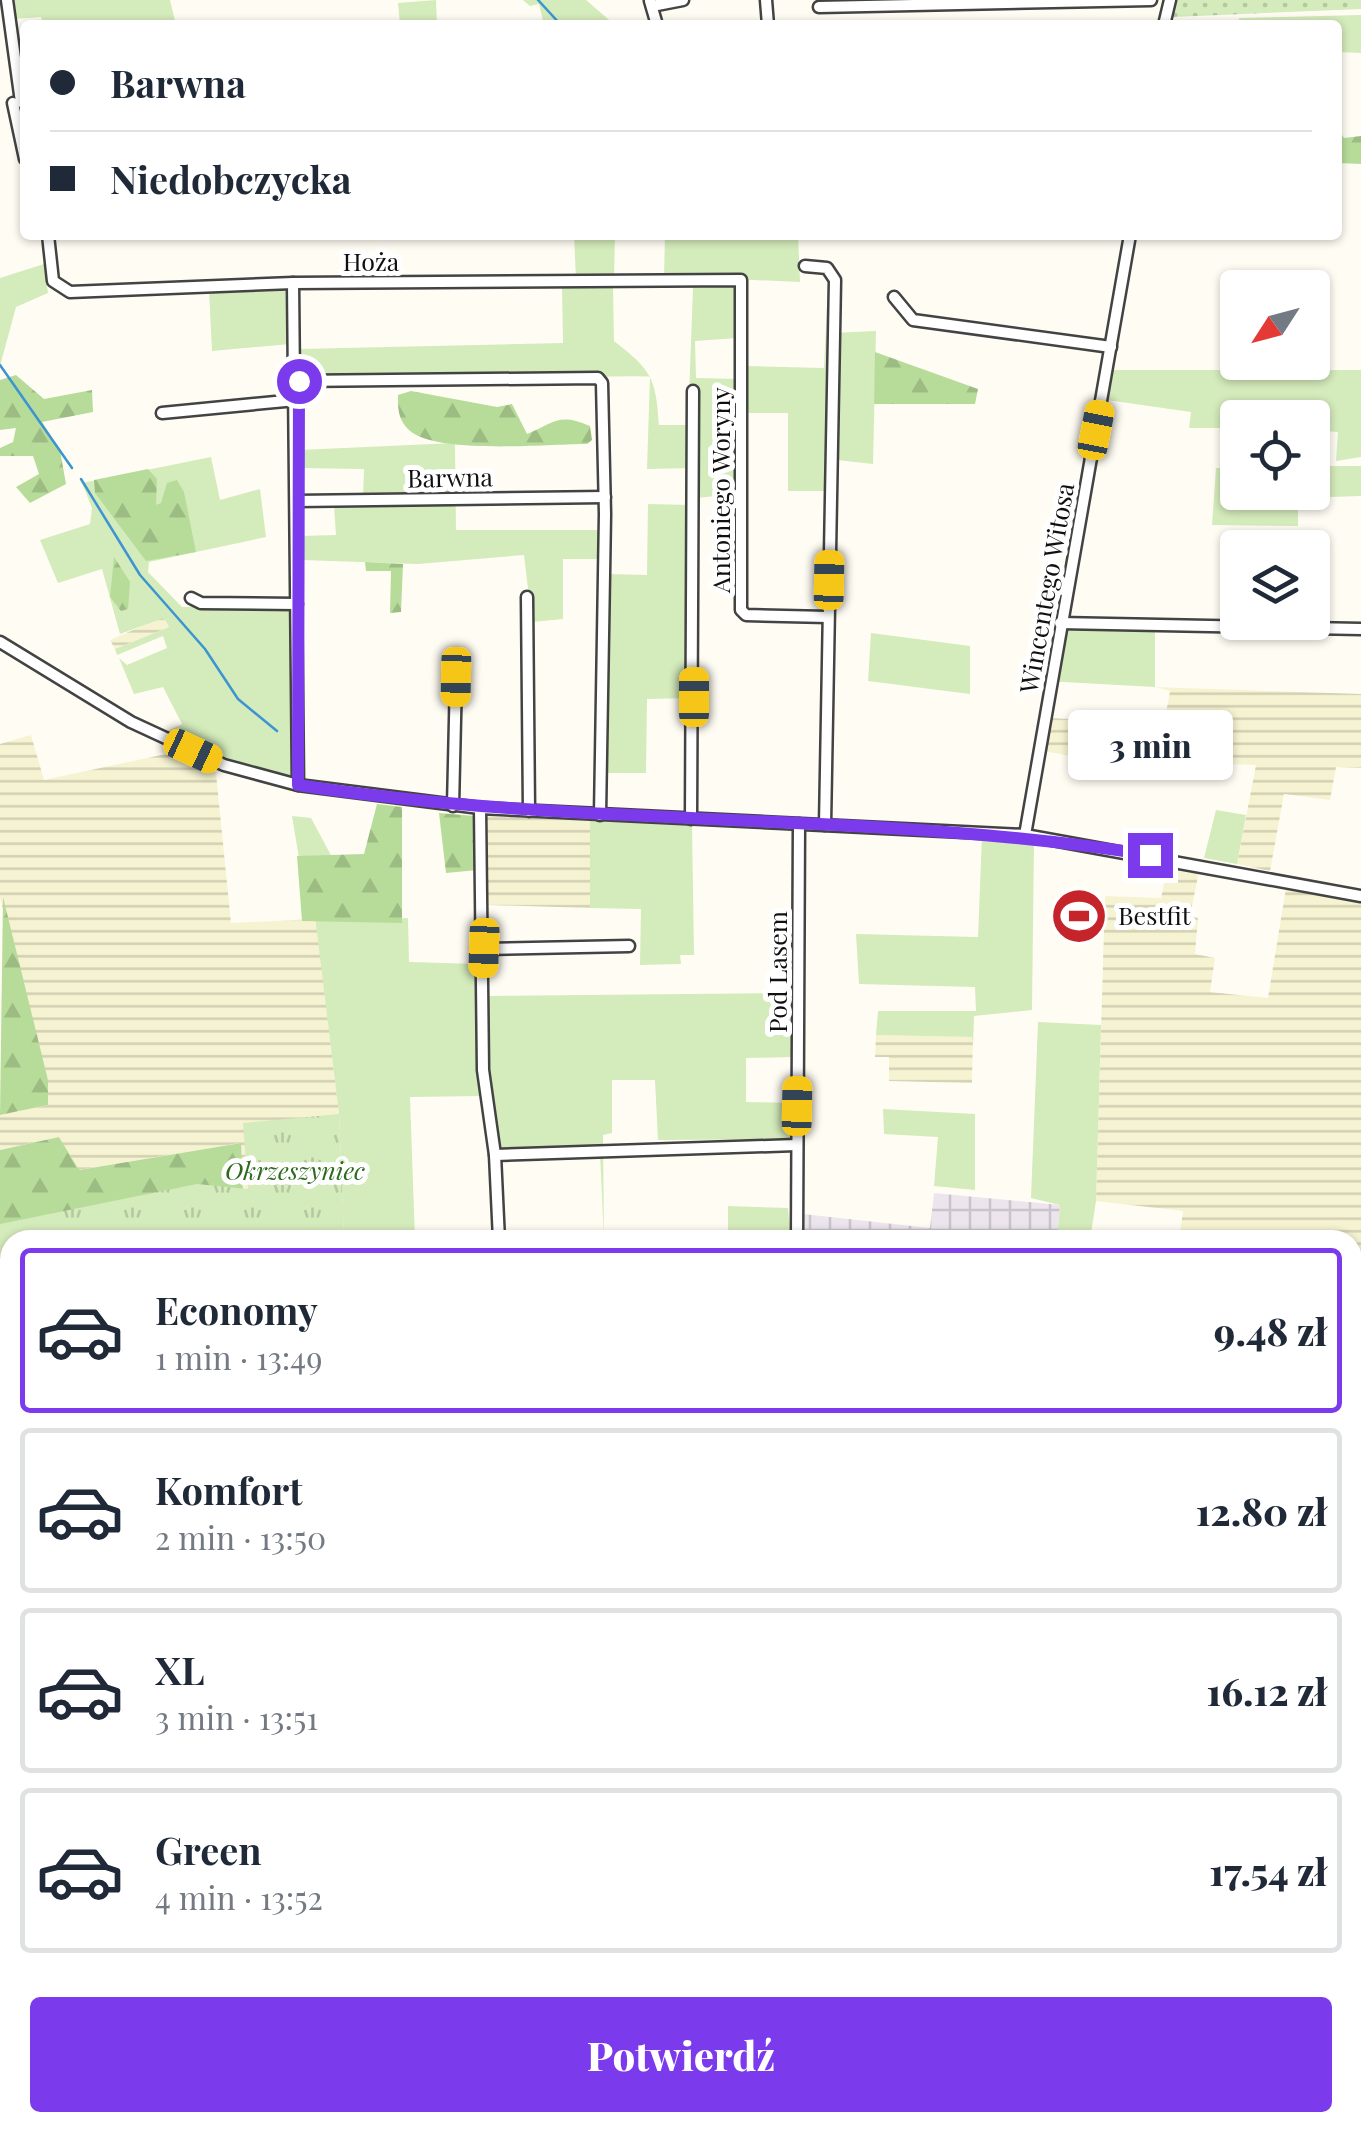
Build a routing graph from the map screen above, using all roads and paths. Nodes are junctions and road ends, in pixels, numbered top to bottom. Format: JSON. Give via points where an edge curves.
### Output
{"nodes":[{"id":1,"x":7,"y":0,"type":"edge"},
{"id":2,"x":683,"y":0,"type":"edge"},
{"id":3,"x":1152,"y":0,"type":"edge"},
{"id":4,"x":651,"y":3,"type":"edge"},
{"id":5,"x":819,"y":6,"type":"dead end"},
{"id":6,"x":20,"y":102,"type":"edge"},
{"id":7,"x":0,"y":105,"type":"edge"},
{"id":8,"x":49,"y":240,"type":"edge"},
{"id":9,"x":1129,"y":240,"type":"edge"},
{"id":10,"x":805,"y":266,"type":"dead end"},
{"id":11,"x":741,"y":280,"type":"joint"},
{"id":12,"x":293,"y":282,"type":"junction"},
{"id":13,"x":894,"y":297,"type":"dead end"},
{"id":14,"x":1111,"y":347,"type":"junction"},
{"id":15,"x":296,"y":380,"type":"junction"},
{"id":16,"x":694,"y":392,"type":"dead end"},
{"id":17,"x":296,"y":400,"type":"junction"},
{"id":18,"x":162,"y":413,"type":"dead end"},
{"id":19,"x":604,"y":497,"type":"junction"},
{"id":20,"x":296,"y":501,"type":"junction"},
{"id":21,"x":527,"y":597,"type":"dead end"},
{"id":22,"x":191,"y":598,"type":"dead end"},
{"id":23,"x":298,"y":604,"type":"junction"},
{"id":24,"x":828,"y":617,"type":"junction"},
{"id":25,"x":1060,"y":623,"type":"junction"},
{"id":26,"x":1361,"y":629,"type":"edge"},
{"id":27,"x":0,"y":642,"type":"edge"},
{"id":28,"x":456,"y":677,"type":"dead end"},
{"id":29,"x":298,"y":785,"type":"junction"},
{"id":30,"x":453,"y":806,"type":"junction"},
{"id":31,"x":480,"y":808,"type":"junction"},
{"id":32,"x":529,"y":811,"type":"junction"},
{"id":33,"x":600,"y":814,"type":"junction"},
{"id":34,"x":691,"y":819,"type":"junction"},
{"id":35,"x":799,"y":824,"type":"junction"},
{"id":36,"x":825,"y":825,"type":"junction"},
{"id":37,"x":1025,"y":835,"type":"junction"},
{"id":38,"x":1361,"y":896,"type":"edge"},
{"id":39,"x":629,"y":946,"type":"dead end"},
{"id":40,"x":484,"y":948,"type":"junction"},
{"id":41,"x":796,"y":1145,"type":"junction"},
{"id":42,"x":495,"y":1155,"type":"junction"},
{"id":43,"x":499,"y":1230,"type":"edge"},
{"id":44,"x":797,"y":1230,"type":"edge"}],
"edges":[{"from":1,"to":6,"type":"street"},
{"from":2,"to":4,"type":"street"},
{"from":3,"to":5,"type":"street"},
{"from":6,"to":7,"type":"street"},
{"from":8,"to":12,"type":"street","name":"Hoża","via":[[53,281],[65,291]]},
{"from":9,"to":14,"type":"street","name":"Wincentego Witosa"},
{"from":10,"to":24,"type":"street","via":[[827,268],[835,280]]},
{"from":11,"to":12,"type":"street","name":"Hoża"},
{"from":11,"to":24,"type":"street","name":"Antoniego Woryny","via":[[741,610]]},
{"from":12,"to":15,"type":"street"},
{"from":13,"to":14,"type":"street","via":[[914,320]]},
{"from":14,"to":25,"type":"street","name":"Wincentego Witosa"},
{"from":15,"to":17,"type":"street"},
{"from":15,"to":19,"type":"street","via":[[598,378],[604,396]]},
{"from":16,"to":34,"type":"street"},
{"from":17,"to":18,"type":"street"},
{"from":17,"to":20,"type":"street"},
{"from":19,"to":20,"type":"street","name":"Barwna"},
{"from":19,"to":33,"type":"street"},
{"from":20,"to":23,"type":"street"},
{"from":21,"to":32,"type":"street"},
{"from":22,"to":23,"type":"street"},
{"from":23,"to":29,"type":"street"},
{"from":24,"to":36,"type":"street"},
{"from":25,"to":26,"type":"street"},
{"from":25,"to":37,"type":"street","name":"Wincentego Witosa"},
{"from":27,"to":29,"type":"street","via":[[131,722],[224,765]]},
{"from":28,"to":30,"type":"street"},
{"from":29,"to":30,"type":"street"},
{"from":30,"to":31,"type":"street"},
{"from":31,"to":32,"type":"street"},
{"from":31,"to":40,"type":"street"},
{"from":32,"to":33,"type":"street"},
{"from":33,"to":34,"type":"street"},
{"from":34,"to":35,"type":"street"},
{"from":35,"to":36,"type":"street"},
{"from":35,"to":41,"type":"street","name":"Pod Lasem"},
{"from":36,"to":37,"type":"street"},
{"from":37,"to":38,"type":"street"},
{"from":39,"to":40,"type":"street"},
{"from":40,"to":42,"type":"street","via":[[484,1070]]},
{"from":41,"to":42,"type":"street"},
{"from":41,"to":44,"type":"street","name":"Pod Lasem"},
{"from":42,"to":43,"type":"street"}]}
